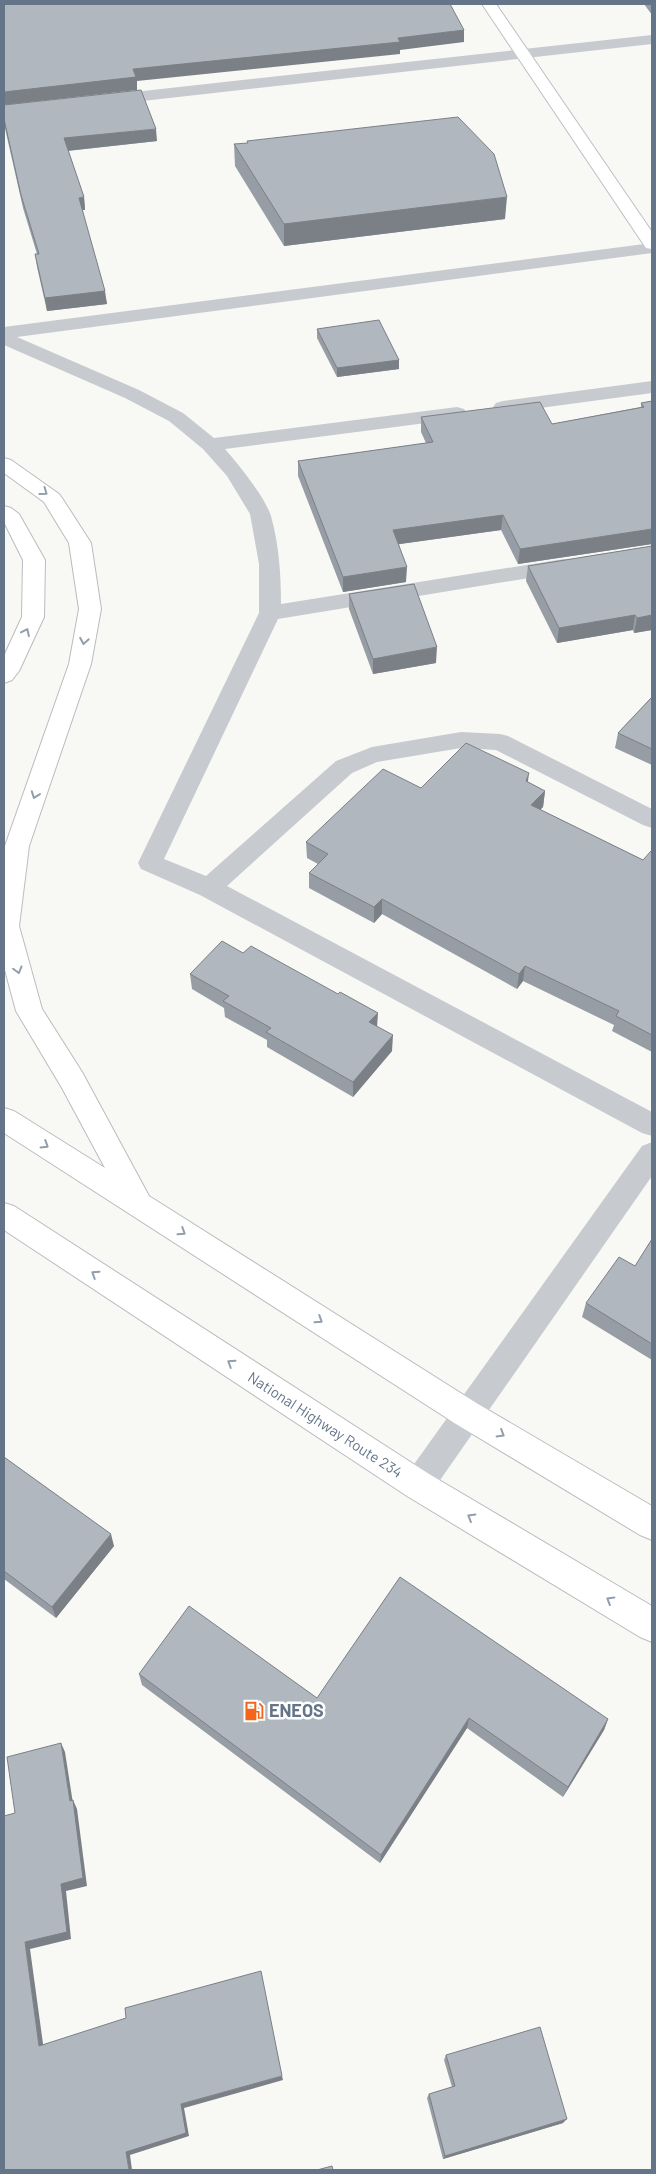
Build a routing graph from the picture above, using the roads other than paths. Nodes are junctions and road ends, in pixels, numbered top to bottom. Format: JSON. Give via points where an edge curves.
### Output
{"nodes":[{"id":1,"x":489,"y":4,"type":"edge"},
{"id":2,"x":652,"y":39,"type":"edge"},
{"id":3,"x":523,"y":54,"type":"junction"},
{"id":4,"x":92,"y":102,"type":"edge"},
{"id":5,"x":652,"y":246,"type":"edge"},
{"id":6,"x":4,"y":333,"type":"edge"},
{"id":7,"x":4,"y":338,"type":"edge"},
{"id":8,"x":652,"y":387,"type":"edge"},
{"id":9,"x":210,"y":445,"type":"junction"},
{"id":10,"x":4,"y":464,"type":"edge"},
{"id":11,"x":4,"y":512,"type":"edge"},
{"id":12,"x":584,"y":563,"type":"edge"},
{"id":13,"x":270,"y":613,"type":"junction"},
{"id":14,"x":4,"y":675,"type":"edge"},
{"id":15,"x":652,"y":819,"type":"edge"},
{"id":16,"x":209,"y":888,"type":"junction"},
{"id":17,"x":4,"y":1119,"type":"edge"},
{"id":18,"x":652,"y":1125,"type":"edge"},
{"id":19,"x":652,"y":1154,"type":"edge"},
{"id":20,"x":139,"y":1204,"type":"junction"},
{"id":21,"x":4,"y":1215,"type":"edge"},
{"id":22,"x":467,"y":1414,"type":"junction"},
{"id":23,"x":418,"y":1485,"type":"junction"},
{"id":24,"x":652,"y":1524,"type":"edge"},
{"id":25,"x":652,"y":1625,"type":"edge"}],
"edges":[{"from":1,"to":3,"type":"main road"},
{"from":2,"to":3,"type":"street"},
{"from":3,"to":4,"type":"street"},
{"from":3,"to":5,"type":"main road"},
{"from":5,"to":6,"type":"street"},
{"from":7,"to":9,"type":"street","via":[[176,416]]},
{"from":8,"to":9,"type":"street"},
{"from":9,"to":13,"type":"street","via":[[235,473],[260,514],[270,564]]},
{"from":10,"to":20,"type":"main road","one_way":true,"via":[[52,498],[80,543],[90,609],[80,664],[17,846],[6,926],[28,1011],[72,1080]]},
{"from":14,"to":11,"type":"main road","one_way":true,"via":[[33,617],[34,560],[12,518]]},
{"from":12,"to":13,"type":"street"},
{"from":13,"to":16,"type":"street","via":[[150,863]]},
{"from":15,"to":16,"type":"street","via":[[500,742],[462,740],[372,755],[344,767]]},
{"from":16,"to":18,"type":"street"},
{"from":17,"to":20,"type":"main road","one_way":true},
{"from":19,"to":22,"type":"street"},
{"from":20,"to":22,"type":"main road","one_way":true},
{"from":23,"to":21,"type":"main road","name":"National Highway Route 234","one_way":true},
{"from":22,"to":23,"type":"street"},
{"from":22,"to":24,"type":"main road","one_way":true},
{"from":25,"to":23,"type":"main road","name":"National Highway Route 234","one_way":true}]}
